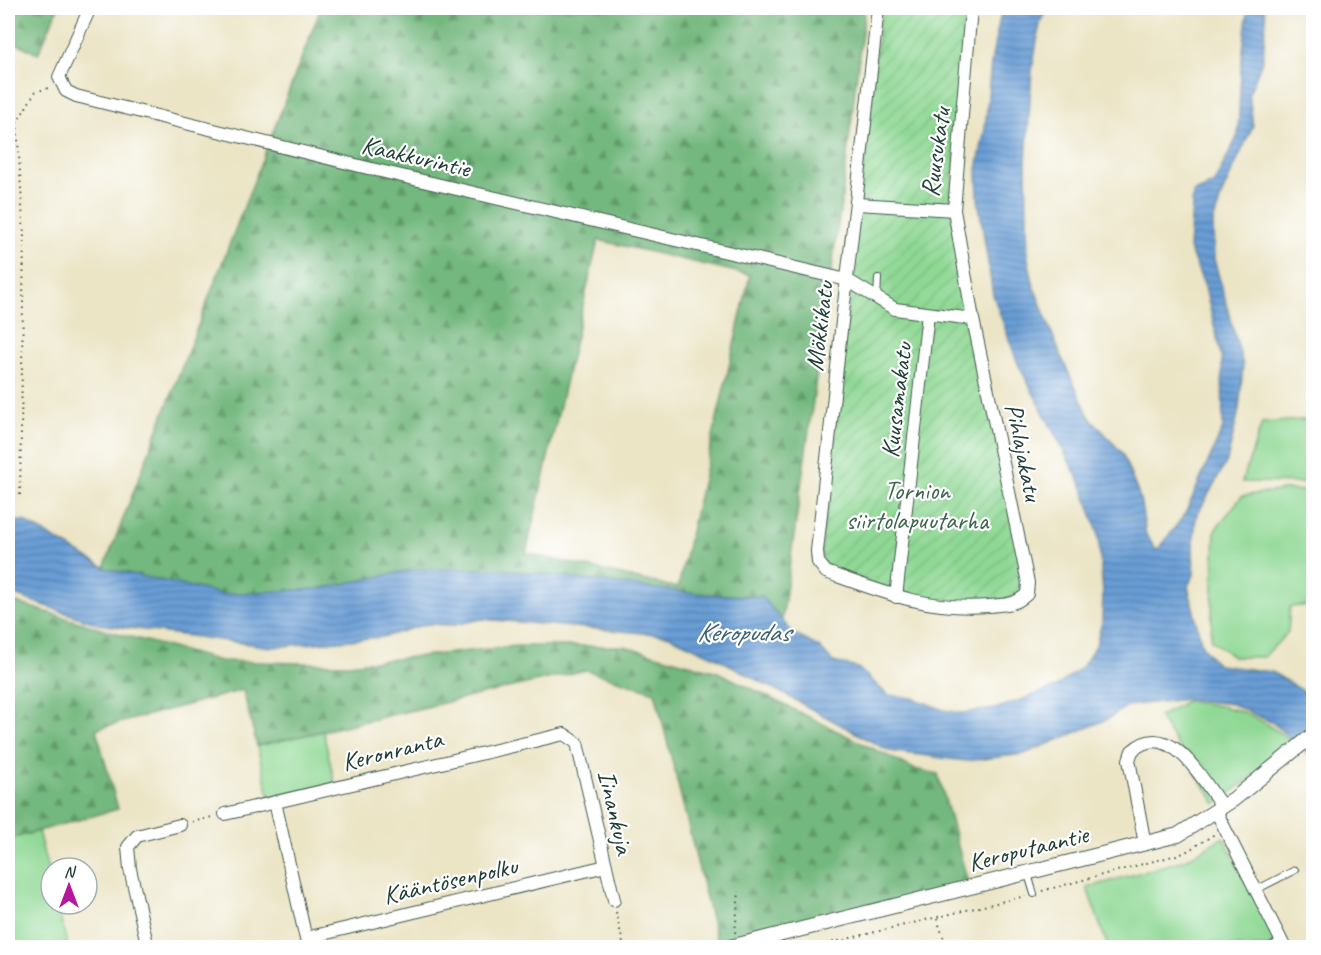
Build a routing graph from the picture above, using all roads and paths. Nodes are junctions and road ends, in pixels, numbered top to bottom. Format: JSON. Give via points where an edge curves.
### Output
{"nodes":[{"id":1,"x":90,"y":8,"type":"edge"},
{"id":2,"x":878,"y":8,"type":"edge"},
{"id":3,"x":971,"y":8,"type":"edge"},
{"id":4,"x":61,"y":85,"type":"junction"},
{"id":5,"x":857,"y":204,"type":"junction"},
{"id":6,"x":954,"y":210,"type":"junction"},
{"id":7,"x":878,"y":278,"type":"dead end"},
{"id":8,"x":847,"y":280,"type":"junction"},
{"id":9,"x":877,"y":300,"type":"junction"},
{"id":10,"x":928,"y":314,"type":"junction"},
{"id":11,"x":973,"y":319,"type":"junction"},
{"id":12,"x":20,"y":495,"type":"dead end"},
{"id":13,"x":896,"y":597,"type":"junction"},
{"id":14,"x":1314,"y":734,"type":"edge"},
{"id":15,"x":570,"y":736,"type":"joint"},
{"id":16,"x":275,"y":802,"type":"junction"},
{"id":17,"x":1219,"y":808,"type":"junction"},
{"id":18,"x":225,"y":814,"type":"joint"},
{"id":19,"x":180,"y":825,"type":"joint"},
{"id":20,"x":1225,"y":828,"type":"junction"},
{"id":21,"x":1145,"y":844,"type":"junction"},
{"id":22,"x":606,"y":866,"type":"junction"},
{"id":23,"x":1027,"y":870,"type":"junction"},
{"id":24,"x":1295,"y":870,"type":"dead end"},
{"id":25,"x":1256,"y":890,"type":"junction"},
{"id":26,"x":739,"y":891,"type":"dead end"},
{"id":27,"x":1034,"y":894,"type":"junction"},
{"id":28,"x":614,"y":900,"type":"joint"},
{"id":29,"x":937,"y":918,"type":"junction"},
{"id":30,"x":307,"y":943,"type":"edge"},
{"id":31,"x":1283,"y":944,"type":"edge"},
{"id":32,"x":731,"y":946,"type":"edge"},
{"id":33,"x":148,"y":948,"type":"edge"},
{"id":34,"x":624,"y":948,"type":"edge"},
{"id":35,"x":809,"y":948,"type":"edge"},
{"id":36,"x":947,"y":948,"type":"edge"},
{"id":37,"x":1268,"y":948,"type":"edge"}],
"edges":[{"from":1,"to":4,"type":"street","via":[[61,68]]},
{"from":2,"to":5,"type":"street","name":"Mökkikatu"},
{"from":3,"to":6,"type":"street","name":"Ruusukatu"},
{"from":4,"to":8,"type":"street","name":"Kaakkurintie","via":[[76,96],[224,133]]},
{"from":4,"to":12,"type":"path","via":[[36,92],[17,123],[24,238]]},
{"from":5,"to":6,"type":"street","name":"Ruusukatu"},
{"from":5,"to":8,"type":"street","name":"Mökkikatu"},
{"from":6,"to":11,"type":"street"},
{"from":7,"to":9,"type":"lane"},
{"from":8,"to":9,"type":"street"},
{"from":8,"to":13,"type":"street","name":"Mökkikatu","via":[[818,562],[825,572]]},
{"from":9,"to":10,"type":"street","via":[[895,309]]},
{"from":10,"to":11,"type":"street"},
{"from":10,"to":13,"type":"street","name":"Kuusamakatu"},
{"from":11,"to":13,"type":"street","name":"Pihlajakatu","via":[[1028,583],[1027,594],[1017,603],[957,609]]},
{"from":14,"to":17,"type":"street","name":"Keroputaantie"},
{"from":15,"to":16,"type":"street","name":"Keronranta","via":[[556,734]]},
{"from":15,"to":22,"type":"street","name":"Iinankuja","via":[[576,743]]},
{"from":16,"to":18,"type":"street","name":"Keronranta"},
{"from":16,"to":30,"type":"street"},
{"from":17,"to":20,"type":"street"},
{"from":17,"to":21,"type":"street","name":"Keroputaantie","via":[[1178,835]]},
{"from":17,"to":21,"type":"street","via":[[1182,753],[1160,740],[1148,740],[1132,751],[1129,760]]},
{"from":18,"to":19,"type":"path"},
{"from":19,"to":33,"type":"street","via":[[137,836],[128,847],[128,863]]},
{"from":20,"to":25,"type":"street"},
{"from":20,"to":27,"type":"path","via":[[1184,853]]},
{"from":21,"to":23,"type":"street","name":"Keroputaantie"},
{"from":22,"to":28,"type":"street","name":"Iinankuja"},
{"from":22,"to":30,"type":"street","name":"Kääntösenpolku"},
{"from":23,"to":27,"type":"lane"},
{"from":23,"to":32,"type":"street","name":"Keroputaantie"},
{"from":24,"to":25,"type":"lane"},
{"from":25,"to":31,"type":"street"},
{"from":26,"to":32,"type":"path"},
{"from":27,"to":29,"type":"path"},
{"from":28,"to":34,"type":"path"},
{"from":29,"to":35,"type":"path"},
{"from":29,"to":36,"type":"path"},
{"from":31,"to":37,"type":"lane"}]}
